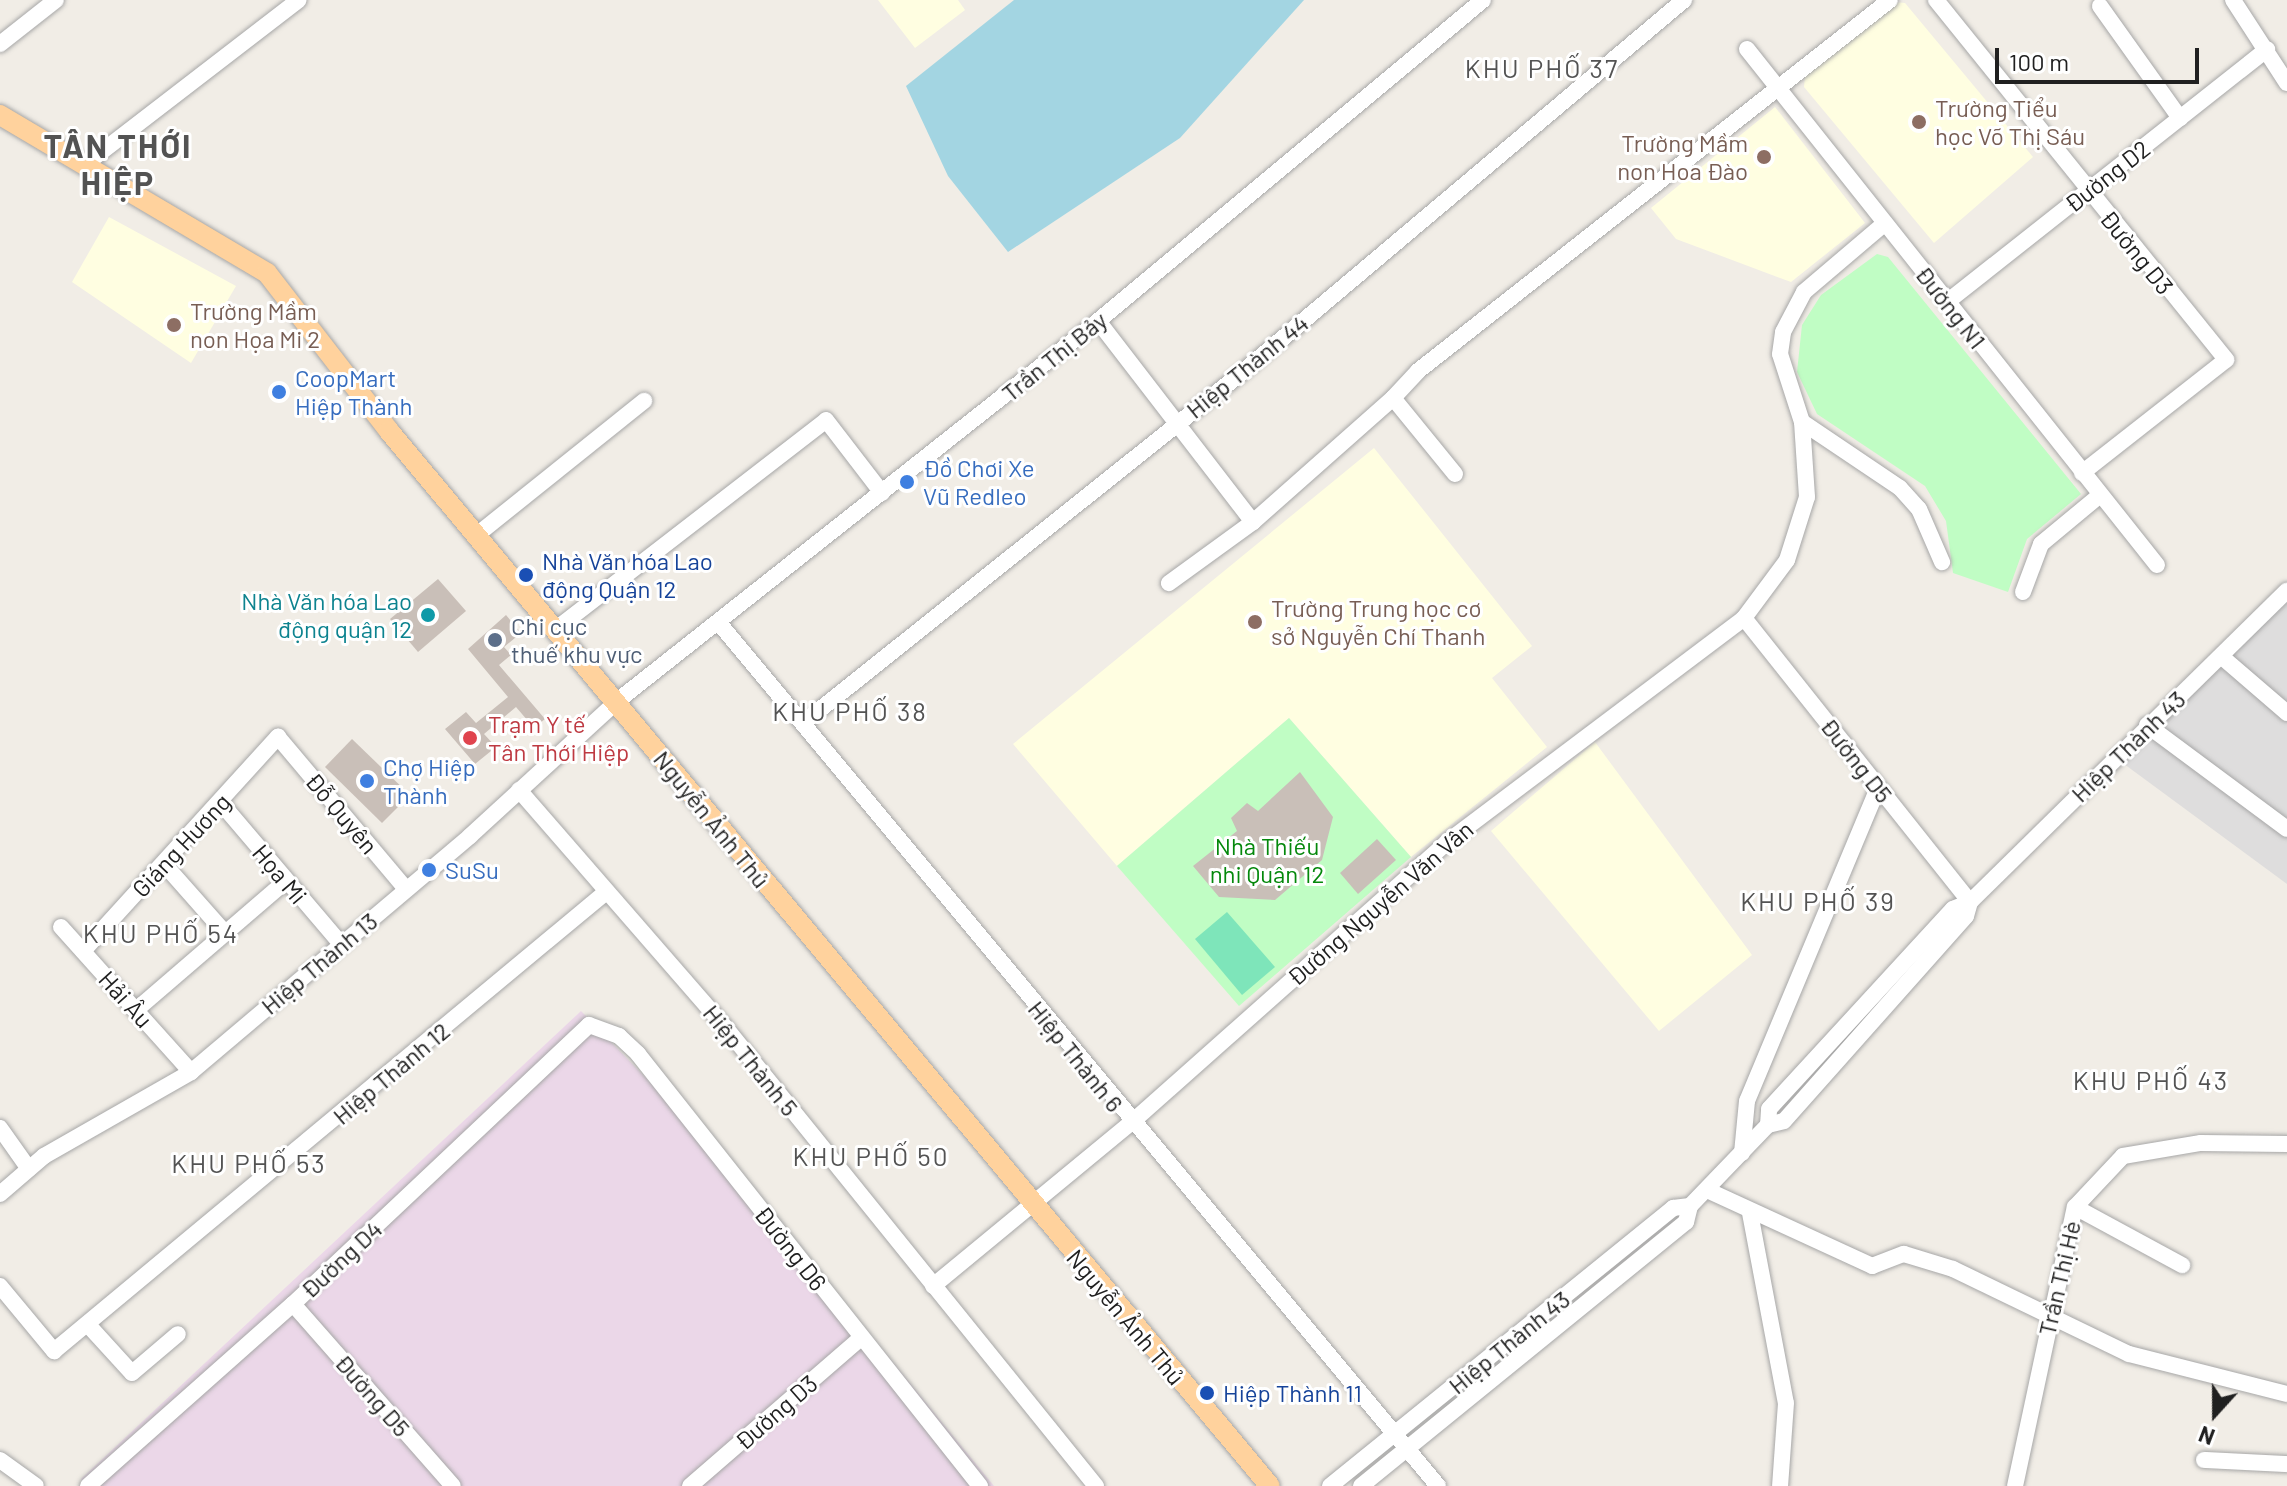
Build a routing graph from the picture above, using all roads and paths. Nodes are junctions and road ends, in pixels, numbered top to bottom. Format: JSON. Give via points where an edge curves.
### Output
{"nodes":[{"id":1,"x":56,"y":0,"type":"edge"},
{"id":2,"x":299,"y":0,"type":"edge"},
{"id":3,"x":1483,"y":0,"type":"edge"},
{"id":4,"x":1684,"y":0,"type":"edge"},
{"id":5,"x":1890,"y":0,"type":"edge"},
{"id":6,"x":1936,"y":0,"type":"edge"},
{"id":7,"x":2233,"y":0,"type":"edge"},
{"id":8,"x":2100,"y":6,"type":"dead end"},
{"id":9,"x":31,"y":7,"type":"edge"},
{"id":10,"x":0,"y":44,"type":"edge"},
{"id":11,"x":1747,"y":49,"type":"dead end"},
{"id":12,"x":2267,"y":49,"type":"junction"},
{"id":13,"x":2281,"y":60,"type":"edge"},
{"id":14,"x":2287,"y":83,"type":"edge"},
{"id":15,"x":1780,"y":91,"type":"junction"},
{"id":16,"x":0,"y":115,"type":"edge"},
{"id":17,"x":2180,"y":118,"type":"junction"},
{"id":18,"x":87,"y":163,"type":"junction"},
{"id":19,"x":2088,"y":191,"type":"junction"},
{"id":20,"x":1885,"y":223,"type":"junction"},
{"id":21,"x":1947,"y":302,"type":"junction"},
{"id":22,"x":1098,"y":321,"type":"junction"},
{"id":23,"x":1393,"y":398,"type":"junction"},
{"id":24,"x":644,"y":401,"type":"dead end"},
{"id":25,"x":1802,"y":422,"type":"junction"},
{"id":26,"x":1178,"y":424,"type":"junction"},
{"id":27,"x":2082,"y":473,"type":"junction"},
{"id":28,"x":1455,"y":474,"type":"dead end"},
{"id":29,"x":882,"y":493,"type":"junction"},
{"id":30,"x":2100,"y":495,"type":"junction"},
{"id":31,"x":1253,"y":522,"type":"junction"},
{"id":32,"x":478,"y":534,"type":"junction"},
{"id":33,"x":1942,"y":562,"type":"dead end"},
{"id":34,"x":2157,"y":565,"type":"dead end"},
{"id":35,"x":1169,"y":583,"type":"dead end"},
{"id":36,"x":2287,"y":591,"type":"edge"},
{"id":37,"x":2023,"y":592,"type":"dead end"},
{"id":38,"x":1744,"y":618,"type":"junction"},
{"id":39,"x":719,"y":623,"type":"junction"},
{"id":40,"x":556,"y":629,"type":"junction"},
{"id":41,"x":2222,"y":657,"type":"junction"},
{"id":42,"x":616,"y":702,"type":"junction"},
{"id":43,"x":2287,"y":713,"type":"edge"},
{"id":44,"x":803,"y":723,"type":"junction"},
{"id":45,"x":2147,"y":725,"type":"junction"},
{"id":46,"x":278,"y":737,"type":"joint"},
{"id":47,"x":1878,"y":788,"type":"junction"},
{"id":48,"x":519,"y":790,"type":"junction"},
{"id":49,"x":221,"y":803,"type":"junction"},
{"id":50,"x":2287,"y":829,"type":"edge"},
{"id":51,"x":164,"y":864,"type":"junction"},
{"id":52,"x":286,"y":881,"type":"junction"},
{"id":53,"x":406,"y":889,"type":"junction"},
{"id":54,"x":606,"y":892,"type":"junction"},
{"id":55,"x":1970,"y":902,"type":"junction"},
{"id":56,"x":61,"y":927,"type":"dead end"},
{"id":57,"x":225,"y":933,"type":"junction"},
{"id":58,"x":340,"y":943,"type":"junction"},
{"id":59,"x":83,"y":951,"type":"junction"},
{"id":60,"x":136,"y":1010,"type":"junction"},
{"id":61,"x":589,"y":1025,"type":"joint"},
{"id":62,"x":191,"y":1072,"type":"junction"},
{"id":63,"x":1131,"y":1123,"type":"junction"},
{"id":64,"x":0,"y":1128,"type":"edge"},
{"id":65,"x":2287,"y":1144,"type":"edge"},
{"id":66,"x":1742,"y":1153,"type":"junction"},
{"id":67,"x":29,"y":1169,"type":"junction"},
{"id":68,"x":1707,"y":1190,"type":"junction"},
{"id":69,"x":0,"y":1194,"type":"edge"},
{"id":70,"x":1690,"y":1206,"type":"junction"},
{"id":71,"x":1033,"y":1207,"type":"junction"},
{"id":72,"x":2075,"y":1207,"type":"junction"},
{"id":73,"x":1750,"y":1213,"type":"junction"},
{"id":74,"x":2182,"y":1265,"type":"dead end"},
{"id":75,"x":0,"y":1286,"type":"edge"},
{"id":76,"x":933,"y":1286,"type":"junction"},
{"id":77,"x":293,"y":1304,"type":"junction"},
{"id":78,"x":2049,"y":1320,"type":"junction"},
{"id":79,"x":90,"y":1327,"type":"junction"},
{"id":80,"x":178,"y":1334,"type":"dead end"},
{"id":81,"x":861,"y":1338,"type":"junction"},
{"id":82,"x":2287,"y":1394,"type":"edge"},
{"id":83,"x":1395,"y":1433,"type":"junction"},
{"id":84,"x":1407,"y":1448,"type":"junction"},
{"id":85,"x":0,"y":1460,"type":"edge"},
{"id":86,"x":2204,"y":1460,"type":"dead end"},
{"id":87,"x":2287,"y":1464,"type":"edge"},
{"id":88,"x":30,"y":1484,"type":"edge"},
{"id":89,"x":88,"y":1486,"type":"edge"},
{"id":90,"x":453,"y":1486,"type":"edge"},
{"id":91,"x":690,"y":1486,"type":"edge"},
{"id":92,"x":980,"y":1486,"type":"edge"},
{"id":93,"x":1096,"y":1486,"type":"edge"},
{"id":94,"x":1270,"y":1486,"type":"edge"},
{"id":95,"x":1330,"y":1486,"type":"edge"},
{"id":96,"x":1361,"y":1486,"type":"edge"},
{"id":97,"x":1438,"y":1486,"type":"edge"},
{"id":98,"x":1780,"y":1486,"type":"edge"},
{"id":99,"x":2015,"y":1486,"type":"edge"}],
"edges":[{"from":1,"to":9,"type":"street"},
{"from":2,"to":18,"type":"street"},
{"from":3,"to":22,"type":"street","name":"Trần Thị Bảy"},
{"from":4,"to":26,"type":"street","name":"Hiệp Thành 44"},
{"from":5,"to":15,"type":"street"},
{"from":6,"to":19,"type":"street","name":"Đường D3"},
{"from":7,"to":12,"type":"street"},
{"from":8,"to":17,"type":"street"},
{"from":9,"to":10,"type":"street"},
{"from":11,"to":15,"type":"street","name":"Đường N1"},
{"from":12,"to":13,"type":"street"},
{"from":12,"to":17,"type":"street","name":"Đường D2"},
{"from":13,"to":14,"type":"street"},
{"from":15,"to":20,"type":"street","name":"Đường N1"},
{"from":15,"to":23,"type":"street","via":[[1514,291]]},
{"from":16,"to":18,"type":"main road","name":"Nguyễn Ảnh Thủ"},
{"from":17,"to":19,"type":"street","name":"Đường D2"},
{"from":18,"to":32,"type":"main road","name":"Nguyễn Ảnh Thủ","via":[[267,273]]},
{"from":19,"to":21,"type":"street","name":"Đường D2"},
{"from":19,"to":27,"type":"street","name":"Đường D3","via":[[2226,360]]},
{"from":20,"to":21,"type":"street","name":"Đường N1"},
{"from":20,"to":25,"type":"street","name":"Đường Nguyễn Văn Vân","via":[[1804,292],[1783,332],[1784,377]]},
{"from":21,"to":27,"type":"street","name":"Đường N1"},
{"from":22,"to":26,"type":"street"},
{"from":22,"to":29,"type":"street","name":"Trần Thị Bảy"},
{"from":23,"to":28,"type":"street"},
{"from":23,"to":31,"type":"street"},
{"from":24,"to":32,"type":"street"},
{"from":25,"to":33,"type":"street","via":[[1900,488],[1919,509]]},
{"from":25,"to":38,"type":"street","name":"Đường Nguyễn Văn Vân","via":[[1808,461],[1801,526],[1787,560]]},
{"from":26,"to":31,"type":"street"},
{"from":26,"to":44,"type":"street","name":"Hiệp Thành 44"},
{"from":27,"to":30,"type":"street","name":"Đường N1"},
{"from":29,"to":39,"type":"street","name":"Trần Thị Bảy"},
{"from":29,"to":40,"type":"street","via":[[826,420]]},
{"from":30,"to":34,"type":"street","name":"Đường N1"},
{"from":30,"to":37,"type":"street","via":[[2041,544]]},
{"from":31,"to":35,"type":"street"},
{"from":32,"to":40,"type":"main road","name":"Nguyễn Ảnh Thủ"},
{"from":36,"to":41,"type":"street","name":"Hiệp Thành 43"},
{"from":38,"to":47,"type":"street","name":"Đường D5"},
{"from":38,"to":63,"type":"street","name":"Đường Nguyễn Văn Vân","via":[[1447,842]]},
{"from":39,"to":42,"type":"street","name":"Trần Thị Bảy"},
{"from":39,"to":44,"type":"street","name":"Hiệp Thành 6"},
{"from":40,"to":42,"type":"main road","name":"Nguyễn Ảnh Thủ"},
{"from":41,"to":43,"type":"street"},
{"from":41,"to":45,"type":"street","name":"Hiệp Thành 43"},
{"from":42,"to":48,"type":"street","name":"Hiệp Thành 13"},
{"from":42,"to":71,"type":"main road","name":"Nguyễn Ảnh Thủ"},
{"from":44,"to":63,"type":"street","name":"Hiệp Thành 6"},
{"from":45,"to":50,"type":"street"},
{"from":45,"to":55,"type":"street","name":"Hiệp Thành 43"},
{"from":46,"to":49,"type":"street","name":"Giáng Hương"},
{"from":46,"to":53,"type":"street","name":"Đỗ Quyên"},
{"from":47,"to":55,"type":"street","name":"Đường D5"},
{"from":47,"to":66,"type":"street","via":[[1747,1101]]},
{"from":48,"to":53,"type":"street","name":"Hiệp Thành 13"},
{"from":48,"to":54,"type":"street","name":"Hiệp Thành 5"},
{"from":49,"to":51,"type":"street","name":"Giáng Hương"},
{"from":49,"to":52,"type":"street","name":"Họa Mi"},
{"from":51,"to":57,"type":"street"},
{"from":51,"to":59,"type":"street","name":"Giáng Hương"},
{"from":52,"to":57,"type":"street"},
{"from":52,"to":58,"type":"street","name":"Họa Mi"},
{"from":53,"to":58,"type":"street","name":"Hiệp Thành 13"},
{"from":54,"to":76,"type":"street","name":"Hiệp Thành 5","via":[[726,1028]]},
{"from":54,"to":79,"type":"street","name":"Hiệp Thành 12"},
{"from":55,"to":66,"type":"street","name":"Hiệp Thành 43","via":[[1966,916],[1784,1121],[1768,1125]]},
{"from":56,"to":59,"type":"street","name":"Hải Âu"},
{"from":57,"to":60,"type":"street"},
{"from":58,"to":62,"type":"street","name":"Hiệp Thành 13"},
{"from":59,"to":60,"type":"street","name":"Hải Âu"},
{"from":60,"to":62,"type":"street","name":"Hải Âu"},
{"from":61,"to":77,"type":"street","name":"Đường D4"},
{"from":61,"to":81,"type":"street","name":"Đường D6","via":[[619,1036],[638,1054]]},
{"from":62,"to":67,"type":"street","name":"Hiệp Thành 13"},
{"from":63,"to":71,"type":"street","name":"Đường Nguyễn Văn Vân"},
{"from":63,"to":83,"type":"street","name":"Hiệp Thành 6"},
{"from":64,"to":67,"type":"street"},
{"from":65,"to":72,"type":"street","name":"Trần Thị Hè","via":[[2187,1144],[2123,1156]]},
{"from":66,"to":68,"type":"street","name":"Hiệp Thành 43"},
{"from":67,"to":69,"type":"street","name":"Hiệp Thành 13"},
{"from":68,"to":70,"type":"street","name":"Hiệp Thành 43"},
{"from":68,"to":73,"type":"street"},
{"from":70,"to":83,"type":"street","name":"Hiệp Thành 43","via":[[1673,1208]]},
{"from":70,"to":84,"type":"street","name":"Hiệp Thành 43","via":[[1686,1222]]},
{"from":71,"to":76,"type":"street","name":"Đường Nguyễn Văn Vân"},
{"from":71,"to":94,"type":"main road","name":"Nguyễn Ảnh Thủ"},
{"from":72,"to":74,"type":"street"},
{"from":72,"to":78,"type":"street","name":"Trần Thị Hè"},
{"from":73,"to":78,"type":"street","via":[[1872,1266],[1904,1254],[1953,1269]]},
{"from":73,"to":98,"type":"street","via":[[1786,1403]]},
{"from":75,"to":79,"type":"street","name":"Hiệp Thành 12","via":[[54,1351]]},
{"from":76,"to":93,"type":"street","name":"Hiệp Thành 5"},
{"from":77,"to":89,"type":"street","name":"Đường D4"},
{"from":77,"to":90,"type":"street","name":"Đường D5"},
{"from":78,"to":82,"type":"street","via":[[2129,1354]]},
{"from":78,"to":99,"type":"street","name":"Trần Thị Hè"},
{"from":79,"to":80,"type":"street","via":[[132,1373]]},
{"from":81,"to":91,"type":"street","name":"Đường D3"},
{"from":81,"to":92,"type":"street","name":"Đường D6"},
{"from":83,"to":84,"type":"street","name":"Hiệp Thành 6"},
{"from":83,"to":95,"type":"street","name":"Hiệp Thành 43"},
{"from":84,"to":96,"type":"street","name":"Hiệp Thành 43"},
{"from":84,"to":97,"type":"street","name":"Hiệp Thành 6"},
{"from":85,"to":88,"type":"street"},
{"from":86,"to":87,"type":"street"}]}
